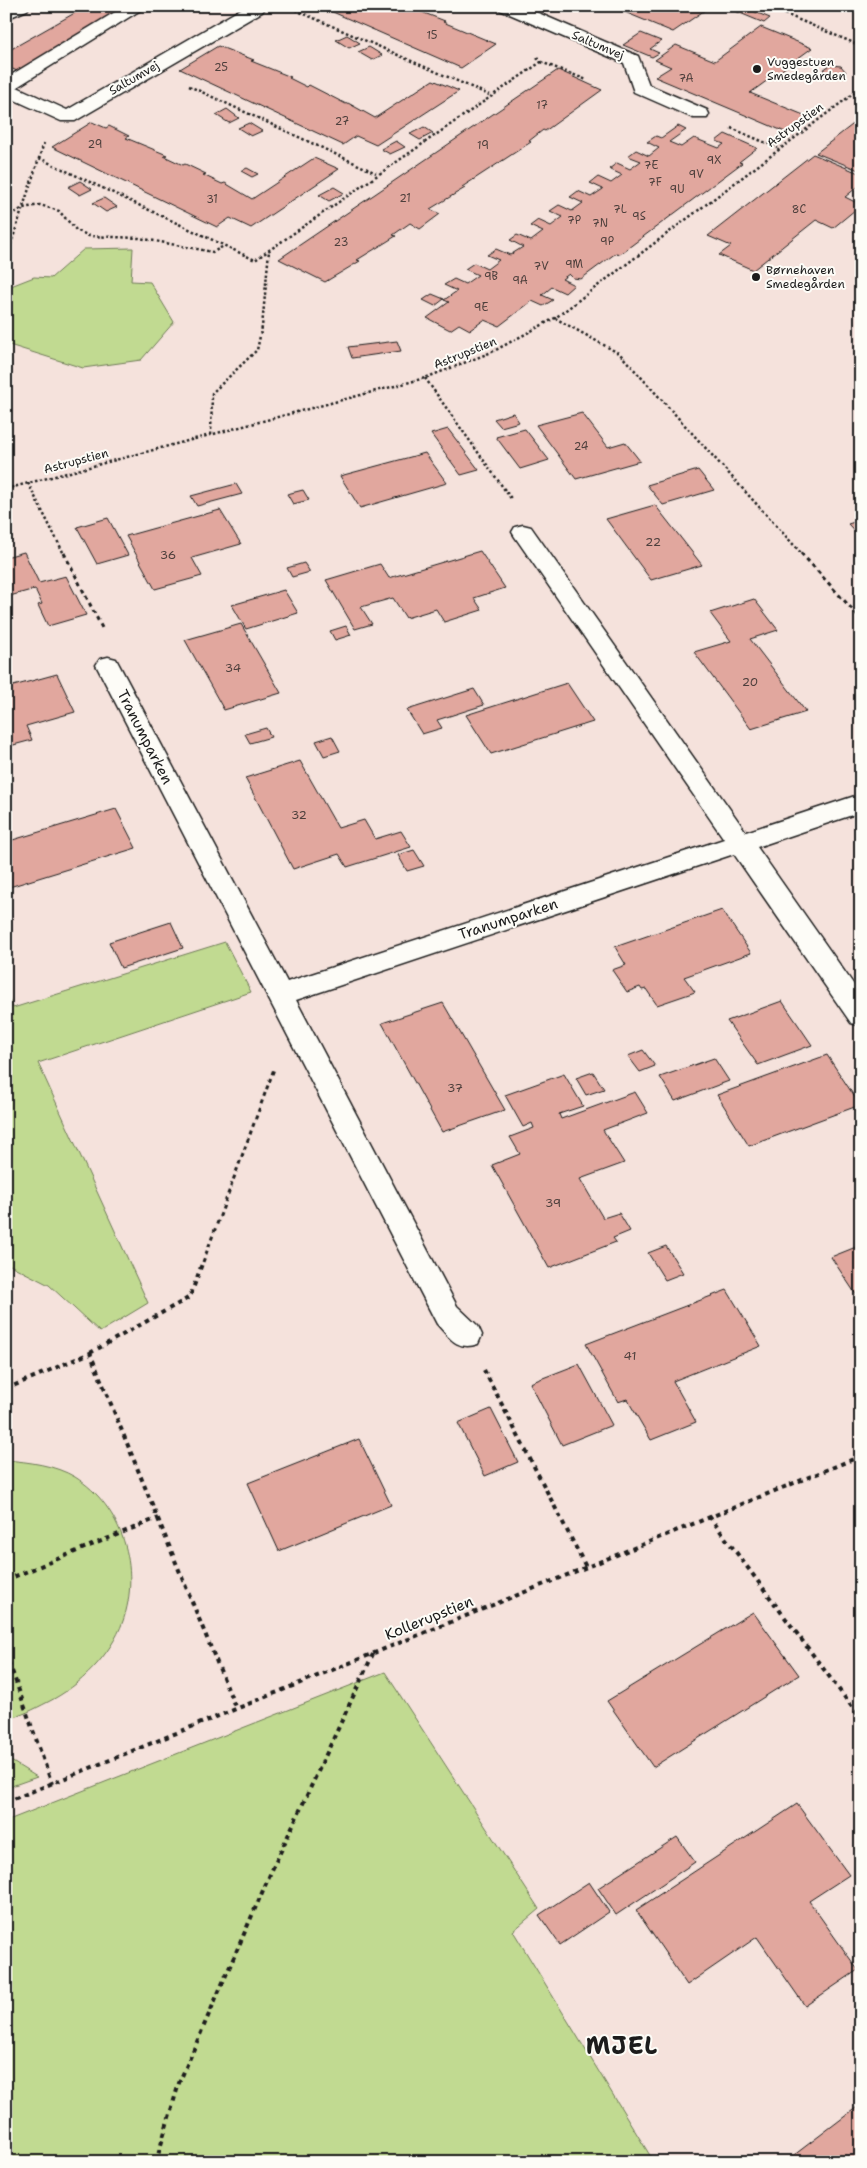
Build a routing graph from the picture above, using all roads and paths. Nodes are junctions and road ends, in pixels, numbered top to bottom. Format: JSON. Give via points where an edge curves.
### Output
{"nodes":[{"id":1,"x":21,"y":6,"type":"edge"},
{"id":2,"x":138,"y":6,"type":"edge"},
{"id":3,"x":252,"y":6,"type":"edge"},
{"id":4,"x":287,"y":6,"type":"edge"},
{"id":5,"x":506,"y":6,"type":"edge"},
{"id":6,"x":766,"y":6,"type":"edge"},
{"id":7,"x":6,"y":14,"type":"edge"},
{"id":8,"x":558,"y":28,"type":"junction"},
{"id":9,"x":861,"y":46,"type":"edge"},
{"id":10,"x":152,"y":68,"type":"junction"},
{"id":11,"x":6,"y":88,"type":"edge"},
{"id":12,"x":861,"y":88,"type":"edge"},
{"id":13,"x":490,"y":96,"type":"junction"},
{"id":14,"x":54,"y":110,"type":"junction"},
{"id":15,"x":700,"y":114,"type":"joint"},
{"id":16,"x":779,"y":148,"type":"junction"},
{"id":17,"x":39,"y":158,"type":"junction"},
{"id":18,"x":376,"y":174,"type":"junction"},
{"id":19,"x":23,"y":208,"type":"junction"},
{"id":20,"x":6,"y":218,"type":"edge"},
{"id":21,"x":224,"y":246,"type":"junction"},
{"id":22,"x":269,"y":250,"type":"junction"},
{"id":23,"x":6,"y":259,"type":"edge"},
{"id":24,"x":555,"y":318,"type":"junction"},
{"id":25,"x":424,"y":378,"type":"junction"},
{"id":26,"x":211,"y":435,"type":"junction"},
{"id":27,"x":28,"y":483,"type":"junction"},
{"id":28,"x":6,"y":489,"type":"edge"},
{"id":29,"x":522,"y":532,"type":"joint"},
{"id":30,"x":861,"y":619,"type":"edge"},
{"id":31,"x":108,"y":665,"type":"joint"},
{"id":32,"x":861,"y":803,"type":"edge"},
{"id":33,"x":738,"y":844,"type":"junction"},
{"id":34,"x":279,"y":995,"type":"junction"},
{"id":35,"x":861,"y":1016,"type":"edge"},
{"id":36,"x":292,"y":1021,"type":"junction"},
{"id":37,"x":467,"y":1335,"type":"joint"},
{"id":38,"x":90,"y":1353,"type":"junction"},
{"id":39,"x":6,"y":1389,"type":"edge"},
{"id":40,"x":861,"y":1456,"type":"edge"},
{"id":41,"x":710,"y":1516,"type":"junction"},
{"id":42,"x":158,"y":1518,"type":"junction"},
{"id":43,"x":586,"y":1567,"type":"junction"},
{"id":44,"x":6,"y":1580,"type":"edge"},
{"id":45,"x":374,"y":1653,"type":"junction"},
{"id":46,"x":6,"y":1654,"type":"edge"},
{"id":47,"x":236,"y":1710,"type":"junction"},
{"id":48,"x":861,"y":1719,"type":"edge"},
{"id":49,"x":52,"y":1784,"type":"junction"},
{"id":50,"x":6,"y":1802,"type":"edge"},
{"id":51,"x":156,"y":2162,"type":"edge"}],
"edges":[{"from":1,"to":7,"type":"street"},
{"from":2,"to":11,"type":"street","name":"Saltumvej"},
{"from":3,"to":10,"type":"street","name":"Saltumvej","via":[[256,8]]},
{"from":4,"to":13,"type":"path"},
{"from":5,"to":8,"type":"street","name":"Saltumvej"},
{"from":6,"to":9,"type":"path"},
{"from":8,"to":13,"type":"path","via":[[528,49],[541,62]]},
{"from":8,"to":15,"type":"street","name":"Saltumvej","via":[[632,60],[641,88]]},
{"from":10,"to":14,"type":"street","name":"Saltumvej","via":[[68,117]]},
{"from":10,"to":18,"type":"path"},
{"from":11,"to":14,"type":"street","name":"Saltumvej"},
{"from":12,"to":16,"type":"path","name":"Astrupstien"},
{"from":13,"to":18,"type":"path"},
{"from":14,"to":17,"type":"path"},
{"from":15,"to":16,"type":"path"},
{"from":16,"to":24,"type":"path","name":"Astrupstien"},
{"from":17,"to":19,"type":"path"},
{"from":17,"to":21,"type":"path"},
{"from":18,"to":22,"type":"path"},
{"from":19,"to":20,"type":"path"},
{"from":19,"to":21,"type":"path","via":[[50,207],[76,230],[89,236],[139,238],[213,252]]},
{"from":19,"to":23,"type":"path"},
{"from":21,"to":22,"type":"path","via":[[255,260]]},
{"from":22,"to":26,"type":"path","via":[[257,350],[212,393]]},
{"from":24,"to":25,"type":"path","name":"Astrupstien","via":[[481,358]]},
{"from":24,"to":30,"type":"path","via":[[620,354]]},
{"from":25,"to":26,"type":"path","name":"Astrupstien"},
{"from":25,"to":29,"type":"path","via":[[528,523]]},
{"from":26,"to":27,"type":"path","name":"Astrupstien"},
{"from":27,"to":28,"type":"path","name":"Astrupstien"},
{"from":27,"to":31,"type":"path","via":[[115,654]]},
{"from":29,"to":33,"type":"street"},
{"from":31,"to":34,"type":"street","name":"Tranumparken"},
{"from":32,"to":33,"type":"street","name":"Tranumparken"},
{"from":33,"to":34,"type":"street","name":"Tranumparken"},
{"from":33,"to":35,"type":"street"},
{"from":34,"to":36,"type":"street","name":"Tranumparken"},
{"from":36,"to":37,"type":"street","name":"Tranumparken","via":[[447,1315]]},
{"from":36,"to":38,"type":"path","via":[[190,1297]]},
{"from":37,"to":43,"type":"path"},
{"from":38,"to":39,"type":"path"},
{"from":38,"to":42,"type":"path"},
{"from":40,"to":41,"type":"path","name":"Kollerupstien"},
{"from":41,"to":43,"type":"path","name":"Kollerupstien"},
{"from":41,"to":48,"type":"path"},
{"from":42,"to":44,"type":"path"},
{"from":42,"to":47,"type":"path"},
{"from":43,"to":45,"type":"path","name":"Kollerupstien"},
{"from":45,"to":47,"type":"path","name":"Kollerupstien"},
{"from":45,"to":51,"type":"path","via":[[271,1872],[179,2083]]},
{"from":46,"to":49,"type":"path"},
{"from":47,"to":49,"type":"path","name":"Kollerupstien"},
{"from":49,"to":50,"type":"path","name":"Kollerupstien"}]}
